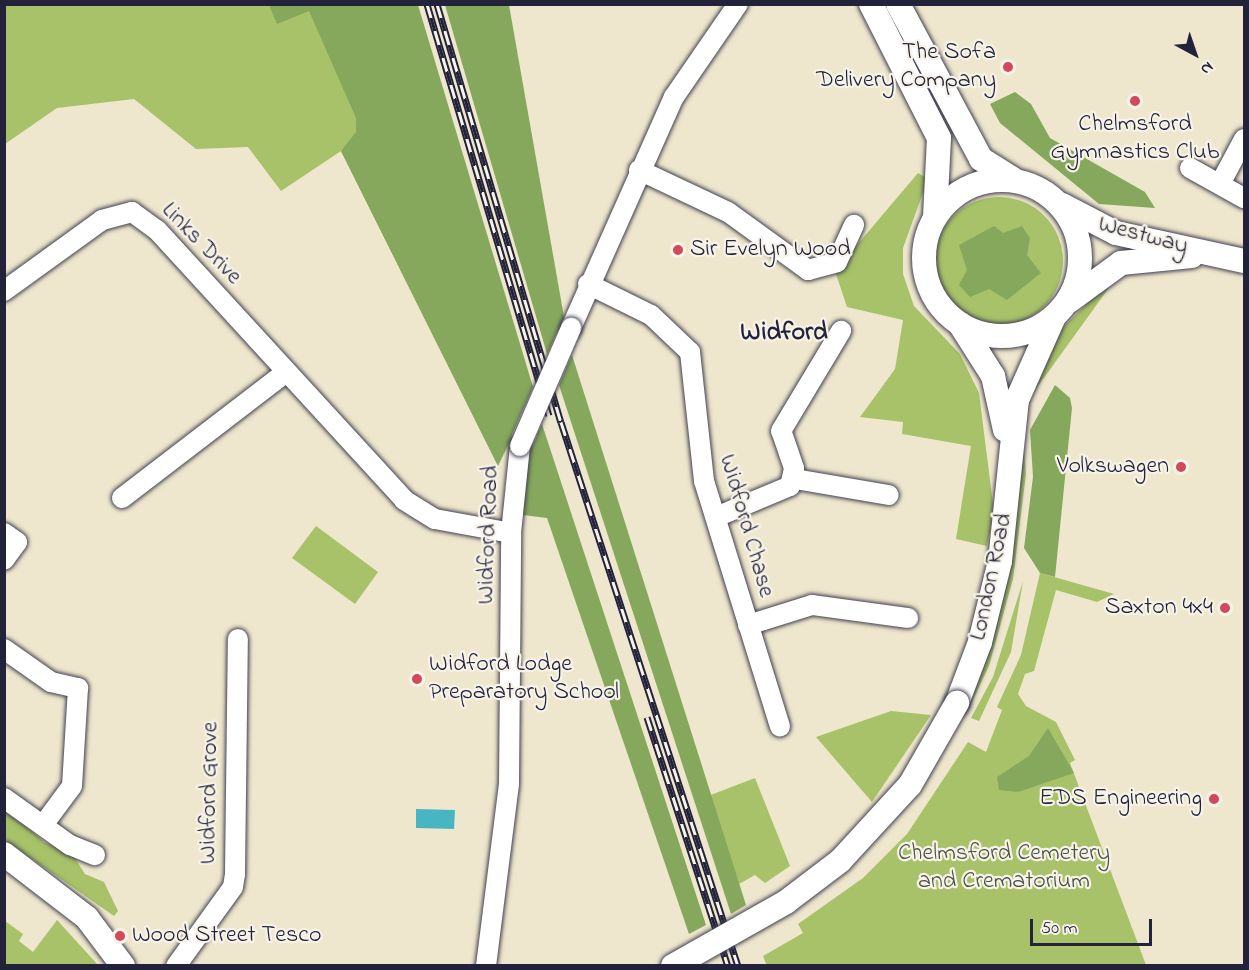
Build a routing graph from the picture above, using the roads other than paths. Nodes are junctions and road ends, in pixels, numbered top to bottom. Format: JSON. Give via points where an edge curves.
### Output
{"nodes":[{"id":1,"x":872,"y":4,"type":"edge"},
{"id":2,"x":898,"y":4,"type":"edge"},
{"id":3,"x":735,"y":7,"type":"edge"},
{"id":4,"x":1245,"y":139,"type":"edge"},
{"id":5,"x":1190,"y":168,"type":"dead end"},
{"id":6,"x":639,"y":170,"type":"junction"},
{"id":7,"x":1022,"y":182,"type":"junction"},
{"id":8,"x":1220,"y":184,"type":"junction"},
{"id":9,"x":1244,"y":198,"type":"edge"},
{"id":10,"x":1053,"y":199,"type":"junction"},
{"id":11,"x":935,"y":217,"type":"junction"},
{"id":12,"x":854,"y":225,"type":"dead end"},
{"id":13,"x":1204,"y":254,"type":"junction"},
{"id":14,"x":1245,"y":261,"type":"edge"},
{"id":15,"x":588,"y":284,"type":"junction"},
{"id":16,"x":4,"y":291,"type":"edge"},
{"id":17,"x":1059,"y":310,"type":"junction"},
{"id":18,"x":960,"y":324,"type":"junction"},
{"id":19,"x":841,"y":331,"type":"dead end"},
{"id":20,"x":285,"y":373,"type":"junction"},
{"id":21,"x":1009,"y":447,"type":"junction"},
{"id":22,"x":795,"y":479,"type":"junction"},
{"id":23,"x":889,"y":495,"type":"dead end"},
{"id":24,"x":122,"y":498,"type":"dead end"},
{"id":25,"x":716,"y":517,"type":"junction"},
{"id":26,"x":4,"y":533,"type":"edge"},
{"id":27,"x":511,"y":533,"type":"junction"},
{"id":28,"x":4,"y":560,"type":"edge"},
{"id":29,"x":908,"y":618,"type":"dead end"},
{"id":30,"x":748,"y":625,"type":"junction"},
{"id":31,"x":238,"y":639,"type":"dead end"},
{"id":32,"x":4,"y":649,"type":"edge"},
{"id":33,"x":780,"y":727,"type":"dead end"},
{"id":34,"x":4,"y":798,"type":"edge"},
{"id":35,"x":43,"y":825,"type":"junction"},
{"id":36,"x":4,"y":854,"type":"edge"},
{"id":37,"x":95,"y":855,"type":"dead end"},
{"id":38,"x":123,"y":966,"type":"edge"},
{"id":39,"x":176,"y":966,"type":"edge"},
{"id":40,"x":486,"y":966,"type":"edge"},
{"id":41,"x":673,"y":966,"type":"edge"}],
"edges":[{"from":1,"to":11,"type":"main road","via":[[939,138]]},
{"from":2,"to":7,"type":"main road","via":[[981,159]]},
{"from":3,"to":6,"type":"street","name":"Widford Road","via":[[674,97]]},
{"from":4,"to":8,"type":"street"},
{"from":5,"to":8,"type":"street"},
{"from":6,"to":12,"type":"street","via":[[728,212],[808,270],[837,261]]},
{"from":6,"to":15,"type":"street","name":"Widford Road"},
{"from":7,"to":10,"type":"main road"},
{"from":7,"to":11,"type":"main road","via":[[998,180],[972,185]]},
{"from":8,"to":9,"type":"street"},
{"from":10,"to":13,"type":"main road","name":"Westway","via":[[1097,226],[1184,244]]},
{"from":10,"to":17,"type":"main road","via":[[1071,222],[1079,250],[1076,282]]},
{"from":11,"to":18,"type":"main road","via":[[924,246],[926,277],[938,304]]},
{"from":13,"to":14,"type":"main road","name":"Westway"},
{"from":13,"to":17,"type":"main road","name":"Westway","via":[[1121,263]]},
{"from":15,"to":25,"type":"street","name":"Widford Chase","via":[[651,315],[690,352],[700,411],[699,457]]},
{"from":15,"to":27,"type":"street","name":"Widford Road","bridge":true,"via":[[520,446]]},
{"from":16,"to":20,"type":"street","name":"Links Drive","via":[[102,220],[132,212],[157,230]]},
{"from":17,"to":18,"type":"main road","via":[[1031,330],[1008,336]]},
{"from":17,"to":21,"type":"main road","name":"London Road","via":[[1026,372]]},
{"from":18,"to":21,"type":"main road","name":"London Road","via":[[993,376]]},
{"from":19,"to":22,"type":"street","via":[[781,431]]},
{"from":20,"to":24,"type":"street"},
{"from":20,"to":27,"type":"street","name":"Links Drive","via":[[419,512],[458,526]]},
{"from":21,"to":41,"type":"main road","name":"London Road","bridge":true,"via":[[1000,561],[980,642],[957,704],[910,785],[840,861],[786,902]]},
{"from":22,"to":23,"type":"street"},
{"from":22,"to":25,"type":"street","via":[[767,500]]},
{"from":25,"to":30,"type":"street","name":"Widford Chase"},
{"from":26,"to":28,"type":"street","via":[[17,542]]},
{"from":27,"to":40,"type":"street","name":"Widford Road","via":[[509,784]]},
{"from":29,"to":30,"type":"street","via":[[812,605]]},
{"from":30,"to":33,"type":"street","name":"Widford Chase"},
{"from":31,"to":39,"type":"street","name":"Widford Grove","via":[[236,874],[233,887]]},
{"from":32,"to":35,"type":"street","via":[[51,682],[78,688],[72,786]]},
{"from":34,"to":35,"type":"street"},
{"from":35,"to":37,"type":"street"},
{"from":36,"to":38,"type":"main road","via":[[87,918]]}]}
